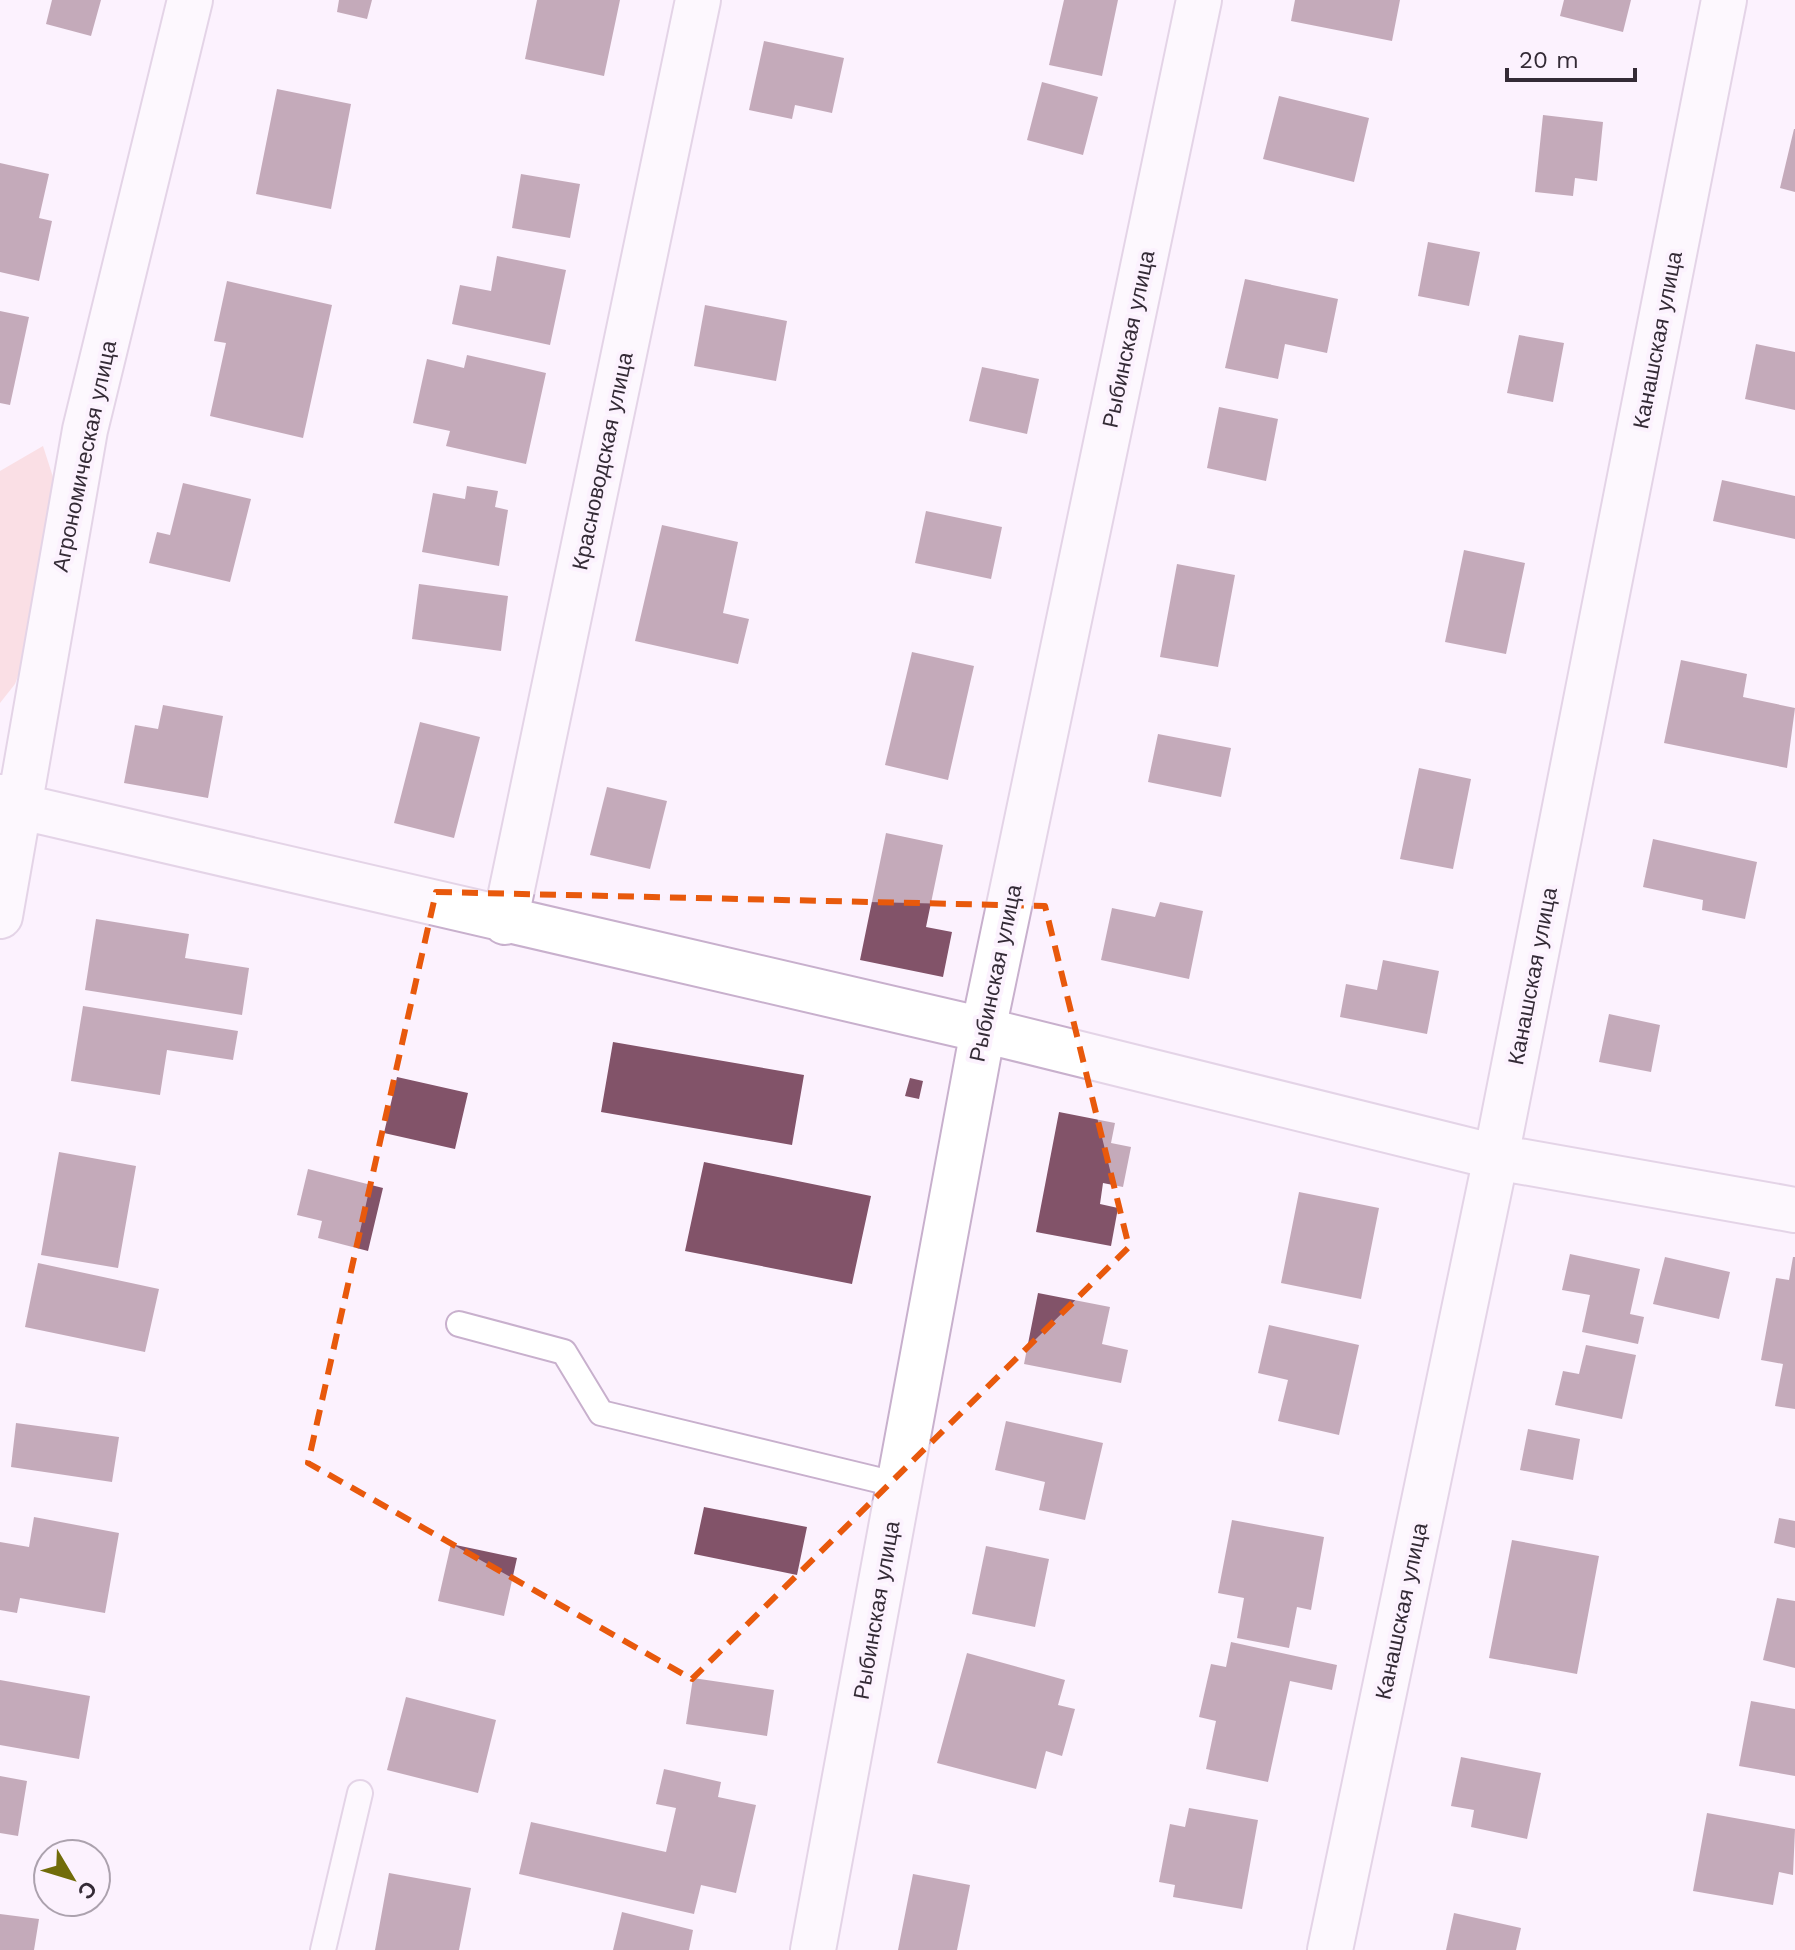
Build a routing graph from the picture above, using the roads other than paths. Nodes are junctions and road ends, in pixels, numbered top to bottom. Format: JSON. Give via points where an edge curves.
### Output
{"nodes":[{"id":1,"x":190,"y":0,"type":"edge"},
{"id":2,"x":698,"y":0,"type":"edge"},
{"id":3,"x":1199,"y":0,"type":"edge"},
{"id":4,"x":1724,"y":0,"type":"edge"},
{"id":5,"x":9,"y":801,"type":"edge"},
{"id":6,"x":0,"y":916,"type":"edge"},
{"id":7,"x":505,"y":922,"type":"junction"},
{"id":8,"x":983,"y":1030,"type":"junction"},
{"id":9,"x":1496,"y":1157,"type":"junction"},
{"id":10,"x":1795,"y":1210,"type":"edge"},
{"id":11,"x":459,"y":1324,"type":"dead end"},
{"id":12,"x":899,"y":1485,"type":"junction"},
{"id":13,"x":360,"y":1793,"type":"dead end"},
{"id":14,"x":323,"y":1950,"type":"edge"},
{"id":15,"x":813,"y":1950,"type":"edge"},
{"id":16,"x":1330,"y":1950,"type":"edge"}],
"edges":[{"from":1,"to":5,"type":"street","name":"Агрономическая улица","via":[[85,430]]},
{"from":2,"to":7,"type":"street","name":"Красноводская улица"},
{"from":3,"to":8,"type":"street","name":"Рыбинская улица"},
{"from":4,"to":9,"type":"street","name":"Канашская улица"},
{"from":5,"to":6,"type":"street","name":"Агрономическая улица"},
{"from":5,"to":7,"type":"street"},
{"from":7,"to":8,"type":"street"},
{"from":8,"to":9,"type":"street"},
{"from":8,"to":12,"type":"street","name":"Рыбинская улица"},
{"from":9,"to":10,"type":"street"},
{"from":9,"to":16,"type":"street","name":"Канашская улица"},
{"from":11,"to":12,"type":"lane","via":[[564,1352],[601,1413]]},
{"from":12,"to":15,"type":"street","name":"Рыбинская улица"},
{"from":13,"to":14,"type":"lane"}]}
